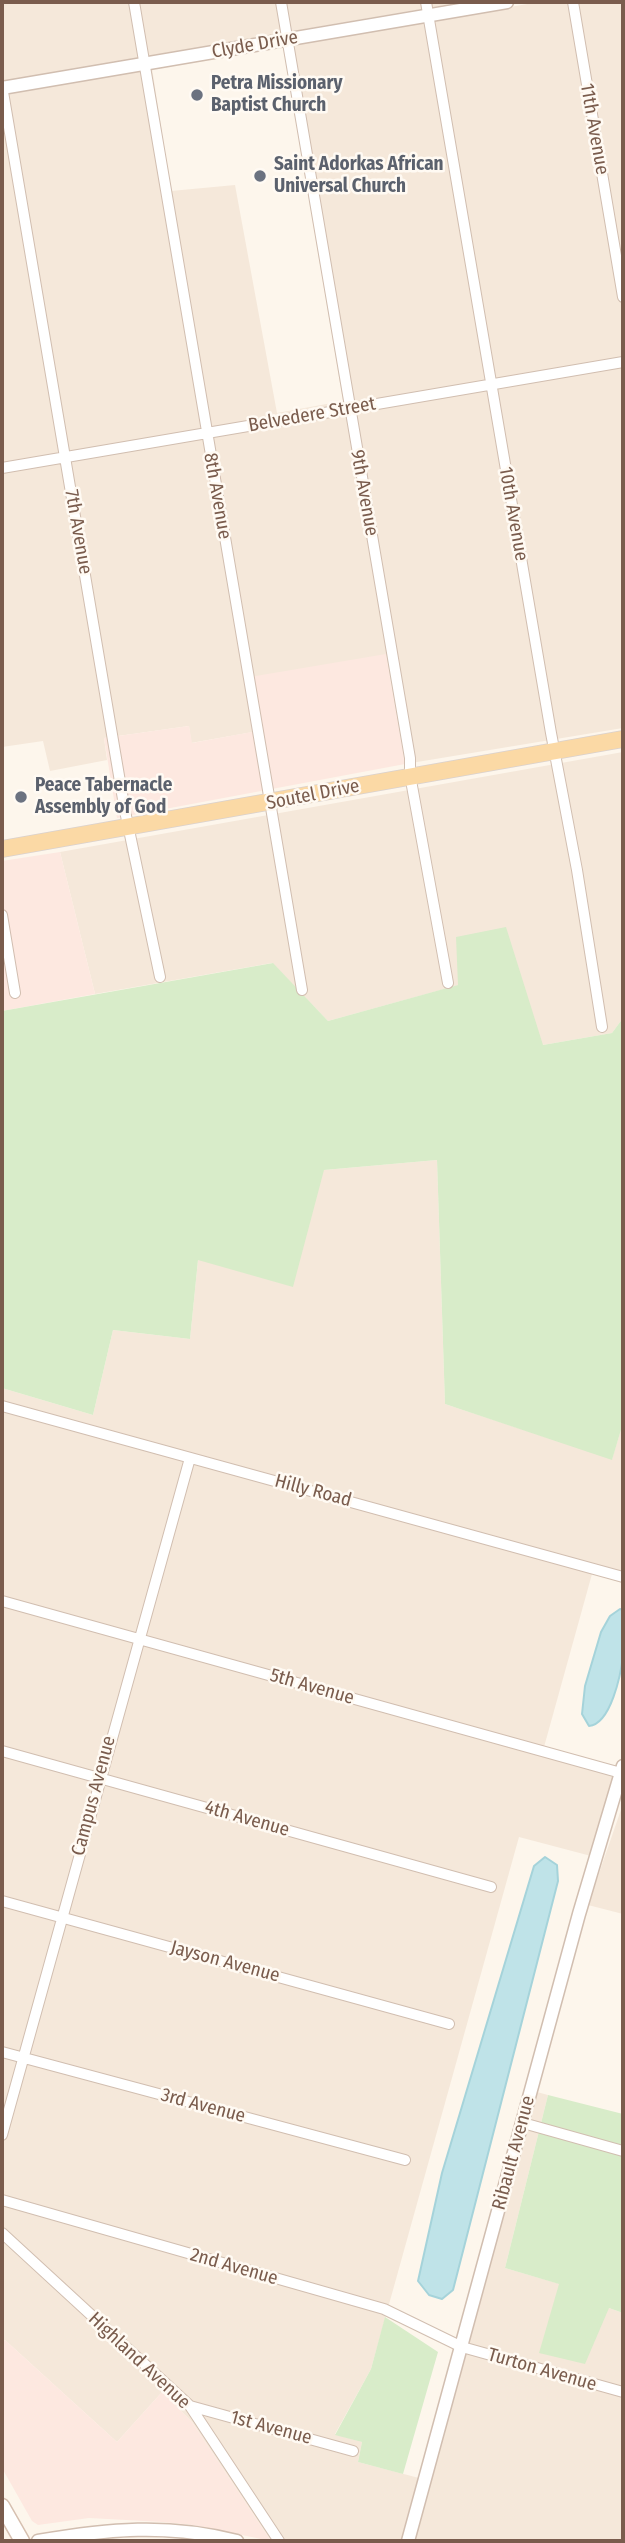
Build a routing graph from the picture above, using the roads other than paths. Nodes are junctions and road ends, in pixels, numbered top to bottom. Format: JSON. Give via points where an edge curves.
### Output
{"nodes":[{"id":1,"x":134,"y":2,"type":"edge"},
{"id":2,"x":281,"y":2,"type":"edge"},
{"id":3,"x":507,"y":2,"type":"edge"},
{"id":4,"x":573,"y":2,"type":"edge"},
{"id":5,"x":427,"y":8,"type":"edge"},
{"id":6,"x":288,"y":39,"type":"junction"},
{"id":7,"x":145,"y":64,"type":"junction"},
{"id":8,"x":2,"y":87,"type":"edge"},
{"id":9,"x":623,"y":297,"type":"edge"},
{"id":10,"x":623,"y":362,"type":"edge"},
{"id":11,"x":490,"y":384,"type":"junction"},
{"id":12,"x":349,"y":408,"type":"junction"},
{"id":13,"x":206,"y":432,"type":"junction"},
{"id":14,"x":65,"y":458,"type":"junction"},
{"id":15,"x":2,"y":468,"type":"edge"},
{"id":16,"x":623,"y":739,"type":"edge"},
{"id":17,"x":555,"y":751,"type":"junction"},
{"id":18,"x":410,"y":775,"type":"junction"},
{"id":19,"x":272,"y":803,"type":"junction"},
{"id":20,"x":130,"y":827,"type":"junction"},
{"id":21,"x":2,"y":849,"type":"edge"},
{"id":22,"x":2,"y":915,"type":"edge"},
{"id":23,"x":160,"y":977,"type":"dead end"},
{"id":24,"x":448,"y":983,"type":"dead end"},
{"id":25,"x":302,"y":990,"type":"dead end"},
{"id":26,"x":15,"y":993,"type":"dead end"},
{"id":27,"x":602,"y":1027,"type":"dead end"},
{"id":28,"x":2,"y":1406,"type":"edge"},
{"id":29,"x":190,"y":1458,"type":"junction"},
{"id":30,"x":623,"y":1577,"type":"edge"},
{"id":31,"x":2,"y":1601,"type":"edge"},
{"id":32,"x":138,"y":1639,"type":"junction"},
{"id":33,"x":2,"y":1751,"type":"edge"},
{"id":34,"x":622,"y":1769,"type":"edge"},
{"id":35,"x":99,"y":1778,"type":"junction"},
{"id":36,"x":491,"y":1887,"type":"dead end"},
{"id":37,"x":2,"y":1901,"type":"edge"},
{"id":38,"x":62,"y":1917,"type":"junction"},
{"id":39,"x":449,"y":2024,"type":"dead end"},
{"id":40,"x":2,"y":2052,"type":"edge"},
{"id":41,"x":23,"y":2058,"type":"junction"},
{"id":42,"x":523,"y":2123,"type":"junction"},
{"id":43,"x":2,"y":2135,"type":"edge"},
{"id":44,"x":623,"y":2151,"type":"edge"},
{"id":45,"x":405,"y":2160,"type":"dead end"},
{"id":46,"x":2,"y":2200,"type":"edge"},
{"id":47,"x":2,"y":2233,"type":"edge"},
{"id":48,"x":462,"y":2347,"type":"junction"},
{"id":49,"x":623,"y":2392,"type":"edge"},
{"id":50,"x":190,"y":2406,"type":"junction"},
{"id":51,"x":353,"y":2451,"type":"dead end"},
{"id":52,"x":2,"y":2505,"type":"edge"},
{"id":53,"x":88,"y":2537,"type":"edge"},
{"id":54,"x":22,"y":2541,"type":"edge"},
{"id":55,"x":38,"y":2541,"type":"edge"},
{"id":56,"x":237,"y":2541,"type":"edge"},
{"id":57,"x":279,"y":2541,"type":"edge"},
{"id":58,"x":408,"y":2541,"type":"edge"}],
"edges":[{"from":1,"to":7,"type":"street","name":"8th Avenue"},
{"from":2,"to":6,"type":"street","name":"9th Avenue"},
{"from":3,"to":5,"type":"street","name":"Clyde Drive"},
{"from":4,"to":9,"type":"street","name":"11th Avenue"},
{"from":5,"to":6,"type":"street","name":"Clyde Drive"},
{"from":5,"to":11,"type":"street","name":"10th Avenue"},
{"from":6,"to":7,"type":"street","name":"Clyde Drive"},
{"from":6,"to":12,"type":"street","name":"9th Avenue"},
{"from":7,"to":8,"type":"street","name":"Clyde Drive"},
{"from":7,"to":13,"type":"street","name":"8th Avenue"},
{"from":8,"to":14,"type":"street","name":"7th Avenue"},
{"from":10,"to":11,"type":"street","name":"Belvedere Street"},
{"from":11,"to":12,"type":"street","name":"Belvedere Street"},
{"from":11,"to":17,"type":"street","name":"10th Avenue"},
{"from":12,"to":13,"type":"street","name":"Belvedere Street"},
{"from":12,"to":18,"type":"street","name":"9th Avenue"},
{"from":13,"to":14,"type":"street","name":"Belvedere Street"},
{"from":13,"to":19,"type":"street","name":"8th Avenue"},
{"from":14,"to":15,"type":"street","name":"Belvedere Street"},
{"from":14,"to":20,"type":"street","name":"7th Avenue"},
{"from":16,"to":17,"type":"main road","name":"Soutel Drive"},
{"from":17,"to":18,"type":"main road","name":"Soutel Drive"},
{"from":17,"to":27,"type":"street","name":"10th Avenue"},
{"from":18,"to":19,"type":"main road","name":"Soutel Drive"},
{"from":18,"to":24,"type":"street","name":"9th Avenue"},
{"from":19,"to":20,"type":"main road","name":"Soutel Drive"},
{"from":19,"to":25,"type":"street","name":"8th Avenue"},
{"from":20,"to":21,"type":"main road","name":"Soutel Drive"},
{"from":20,"to":23,"type":"street","name":"7th Avenue"},
{"from":22,"to":26,"type":"street"},
{"from":28,"to":29,"type":"street","name":"Hilly Road"},
{"from":29,"to":30,"type":"street","name":"Hilly Road"},
{"from":29,"to":32,"type":"street","name":"Campus Avenue"},
{"from":31,"to":32,"type":"street","name":"5th Avenue"},
{"from":32,"to":34,"type":"street","name":"5th Avenue"},
{"from":32,"to":35,"type":"street","name":"Campus Avenue"},
{"from":33,"to":35,"type":"street","name":"4th Avenue"},
{"from":34,"to":42,"type":"street","name":"Ribault Avenue"},
{"from":35,"to":36,"type":"street","name":"4th Avenue"},
{"from":35,"to":38,"type":"street","name":"Campus Avenue"},
{"from":37,"to":38,"type":"street","name":"Jayson Avenue"},
{"from":38,"to":39,"type":"street","name":"Jayson Avenue"},
{"from":38,"to":41,"type":"street","name":"Campus Avenue"},
{"from":40,"to":41,"type":"street","name":"3rd Avenue"},
{"from":41,"to":43,"type":"street","name":"Campus Avenue"},
{"from":41,"to":45,"type":"street","name":"3rd Avenue"},
{"from":42,"to":44,"type":"street"},
{"from":42,"to":48,"type":"street","name":"Ribault Avenue"},
{"from":46,"to":48,"type":"street","name":"2nd Avenue","via":[[384,2309]]},
{"from":47,"to":50,"type":"street","name":"Highland Avenue"},
{"from":48,"to":49,"type":"street","name":"Turton Avenue"},
{"from":48,"to":58,"type":"street","name":"Ribault Avenue"},
{"from":50,"to":51,"type":"street","name":"1st Avenue"},
{"from":50,"to":57,"type":"street","name":"Highland Avenue"},
{"from":52,"to":54,"type":"main road"},
{"from":53,"to":55,"type":"street"},
{"from":53,"to":56,"type":"street","via":[[154,2528],[191,2530]]}]}
